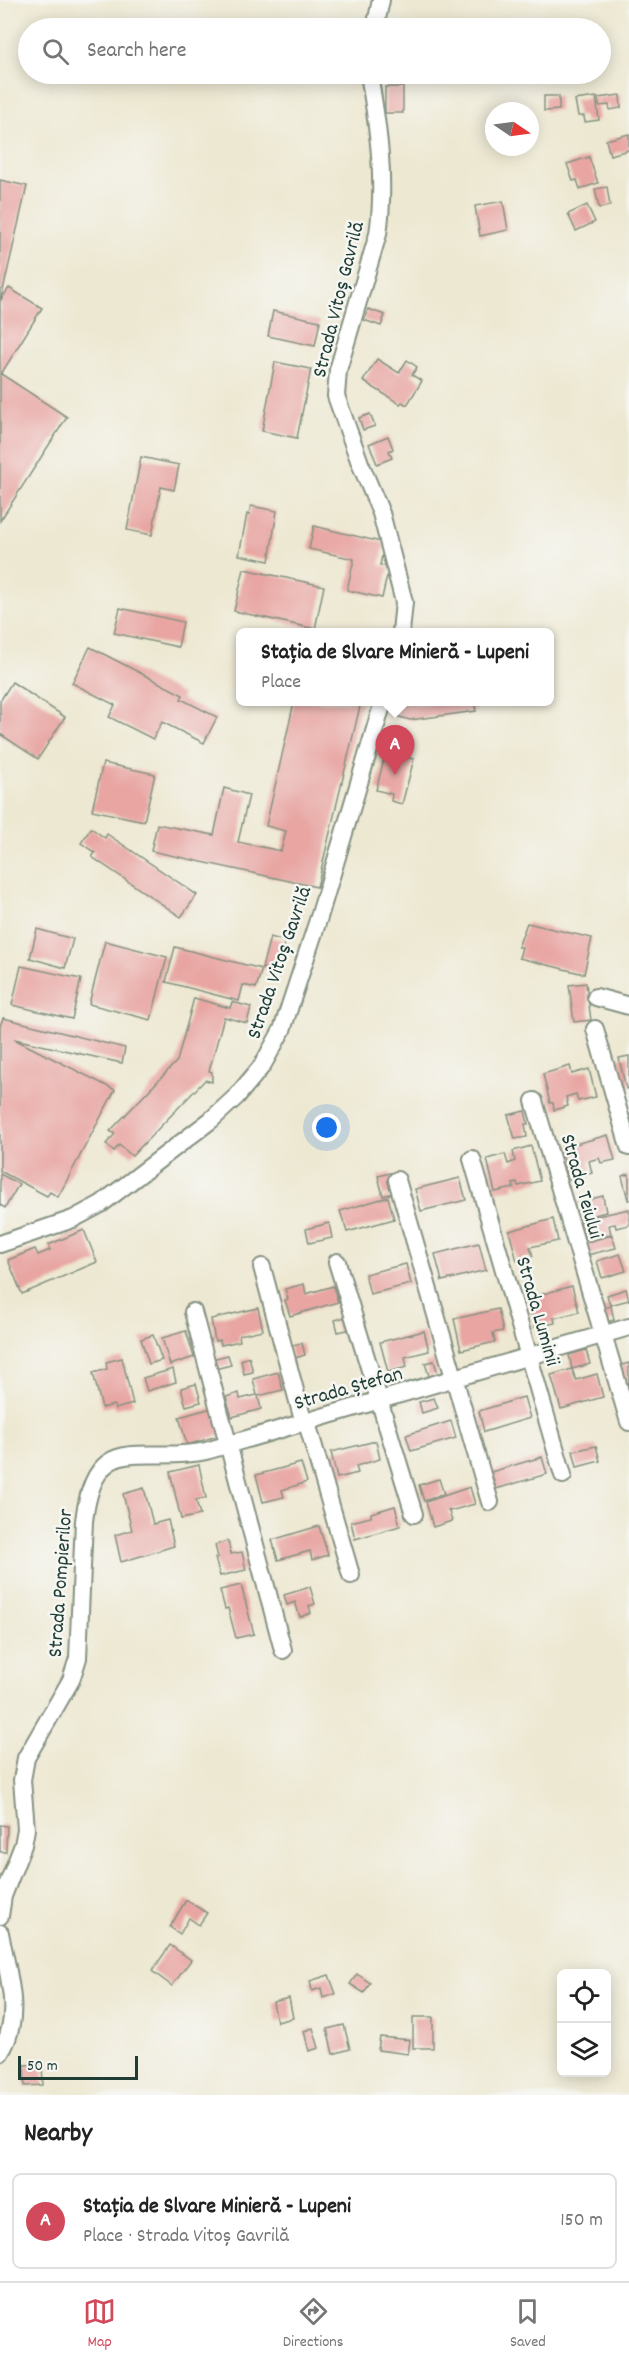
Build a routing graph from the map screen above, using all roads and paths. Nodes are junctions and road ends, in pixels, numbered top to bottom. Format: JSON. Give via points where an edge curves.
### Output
{"nodes":[{"id":1,"x":381,"y":0,"type":"edge"},
{"id":2,"x":377,"y":18,"type":"edge"},
{"id":3,"x":371,"y":84,"type":"edge"},
{"id":4,"x":401,"y":628,"type":"edge"},
{"id":5,"x":382,"y":706,"type":"edge"},
{"id":6,"x":596,"y":997,"type":"dead end"},
{"id":7,"x":629,"y":1006,"type":"edge"},
{"id":8,"x":595,"y":1029,"type":"dead end"},
{"id":9,"x":534,"y":1101,"type":"dead end"},
{"id":10,"x":629,"y":1147,"type":"edge"},
{"id":11,"x":472,"y":1159,"type":"dead end"},
{"id":12,"x":397,"y":1180,"type":"dead end"},
{"id":13,"x":0,"y":1244,"type":"edge"},
{"id":14,"x":337,"y":1262,"type":"dead end"},
{"id":15,"x":262,"y":1267,"type":"dead end"},
{"id":16,"x":193,"y":1312,"type":"dead end"},
{"id":17,"x":629,"y":1328,"type":"edge"},
{"id":18,"x":603,"y":1335,"type":"junction"},
{"id":19,"x":529,"y":1357,"type":"junction"},
{"id":20,"x":455,"y":1379,"type":"junction"},
{"id":21,"x":381,"y":1401,"type":"junction"},
{"id":22,"x":629,"y":1422,"type":"edge"},
{"id":23,"x":306,"y":1423,"type":"junction"},
{"id":24,"x":230,"y":1444,"type":"junction"},
{"id":25,"x":563,"y":1475,"type":"dead end"},
{"id":26,"x":90,"y":1488,"type":"joint"},
{"id":27,"x":490,"y":1502,"type":"dead end"},
{"id":28,"x":414,"y":1514,"type":"dead end"},
{"id":29,"x":351,"y":1575,"type":"dead end"},
{"id":30,"x":284,"y":1650,"type":"dead end"},
{"id":31,"x":0,"y":1916,"type":"edge"},
{"id":32,"x":0,"y":1933,"type":"edge"},
{"id":33,"x":0,"y":2053,"type":"edge"}],
"edges":[{"from":1,"to":2,"type":"street"},
{"from":3,"to":4,"type":"street","name":"Strada Vitoș Gavrilă","via":[[380,147],[381,217],[338,370],[336,396],[390,543],[404,602]]},
{"from":5,"to":13,"type":"street","name":"Strada Vitoș Gavrilă","via":[[282,1030],[262,1066],[211,1120],[100,1203],[73,1219]]},
{"from":6,"to":7,"type":"street"},
{"from":8,"to":10,"type":"street"},
{"from":9,"to":18,"type":"street","name":"Strada Teiului"},
{"from":11,"to":19,"type":"street","name":"Strada Luminii"},
{"from":12,"to":20,"type":"street"},
{"from":14,"to":21,"type":"street"},
{"from":15,"to":23,"type":"street"},
{"from":16,"to":24,"type":"street"},
{"from":17,"to":18,"type":"street","name":"Strada Ștefan"},
{"from":18,"to":19,"type":"street","name":"Strada Ștefan"},
{"from":18,"to":22,"type":"street","name":"Strada Teiului"},
{"from":19,"to":20,"type":"street","name":"Strada Ștefan"},
{"from":19,"to":25,"type":"street","name":"Strada Luminii"},
{"from":20,"to":21,"type":"street","name":"Strada Ștefan"},
{"from":20,"to":27,"type":"street"},
{"from":21,"to":23,"type":"street","name":"Strada Ștefan"},
{"from":21,"to":28,"type":"street"},
{"from":23,"to":24,"type":"street","name":"Strada Ștefan"},
{"from":23,"to":29,"type":"street"},
{"from":24,"to":26,"type":"street","name":"Strada Ștefan","via":[[185,1455],[141,1453],[118,1458],[96,1475]]},
{"from":24,"to":30,"type":"street"},
{"from":26,"to":31,"type":"street","name":"Strada Pompierilor","via":[[84,1521],[78,1658],[71,1680],[26,1758],[22,1780],[26,1828]]},
{"from":32,"to":33,"type":"street","via":[[13,2005]]}]}
